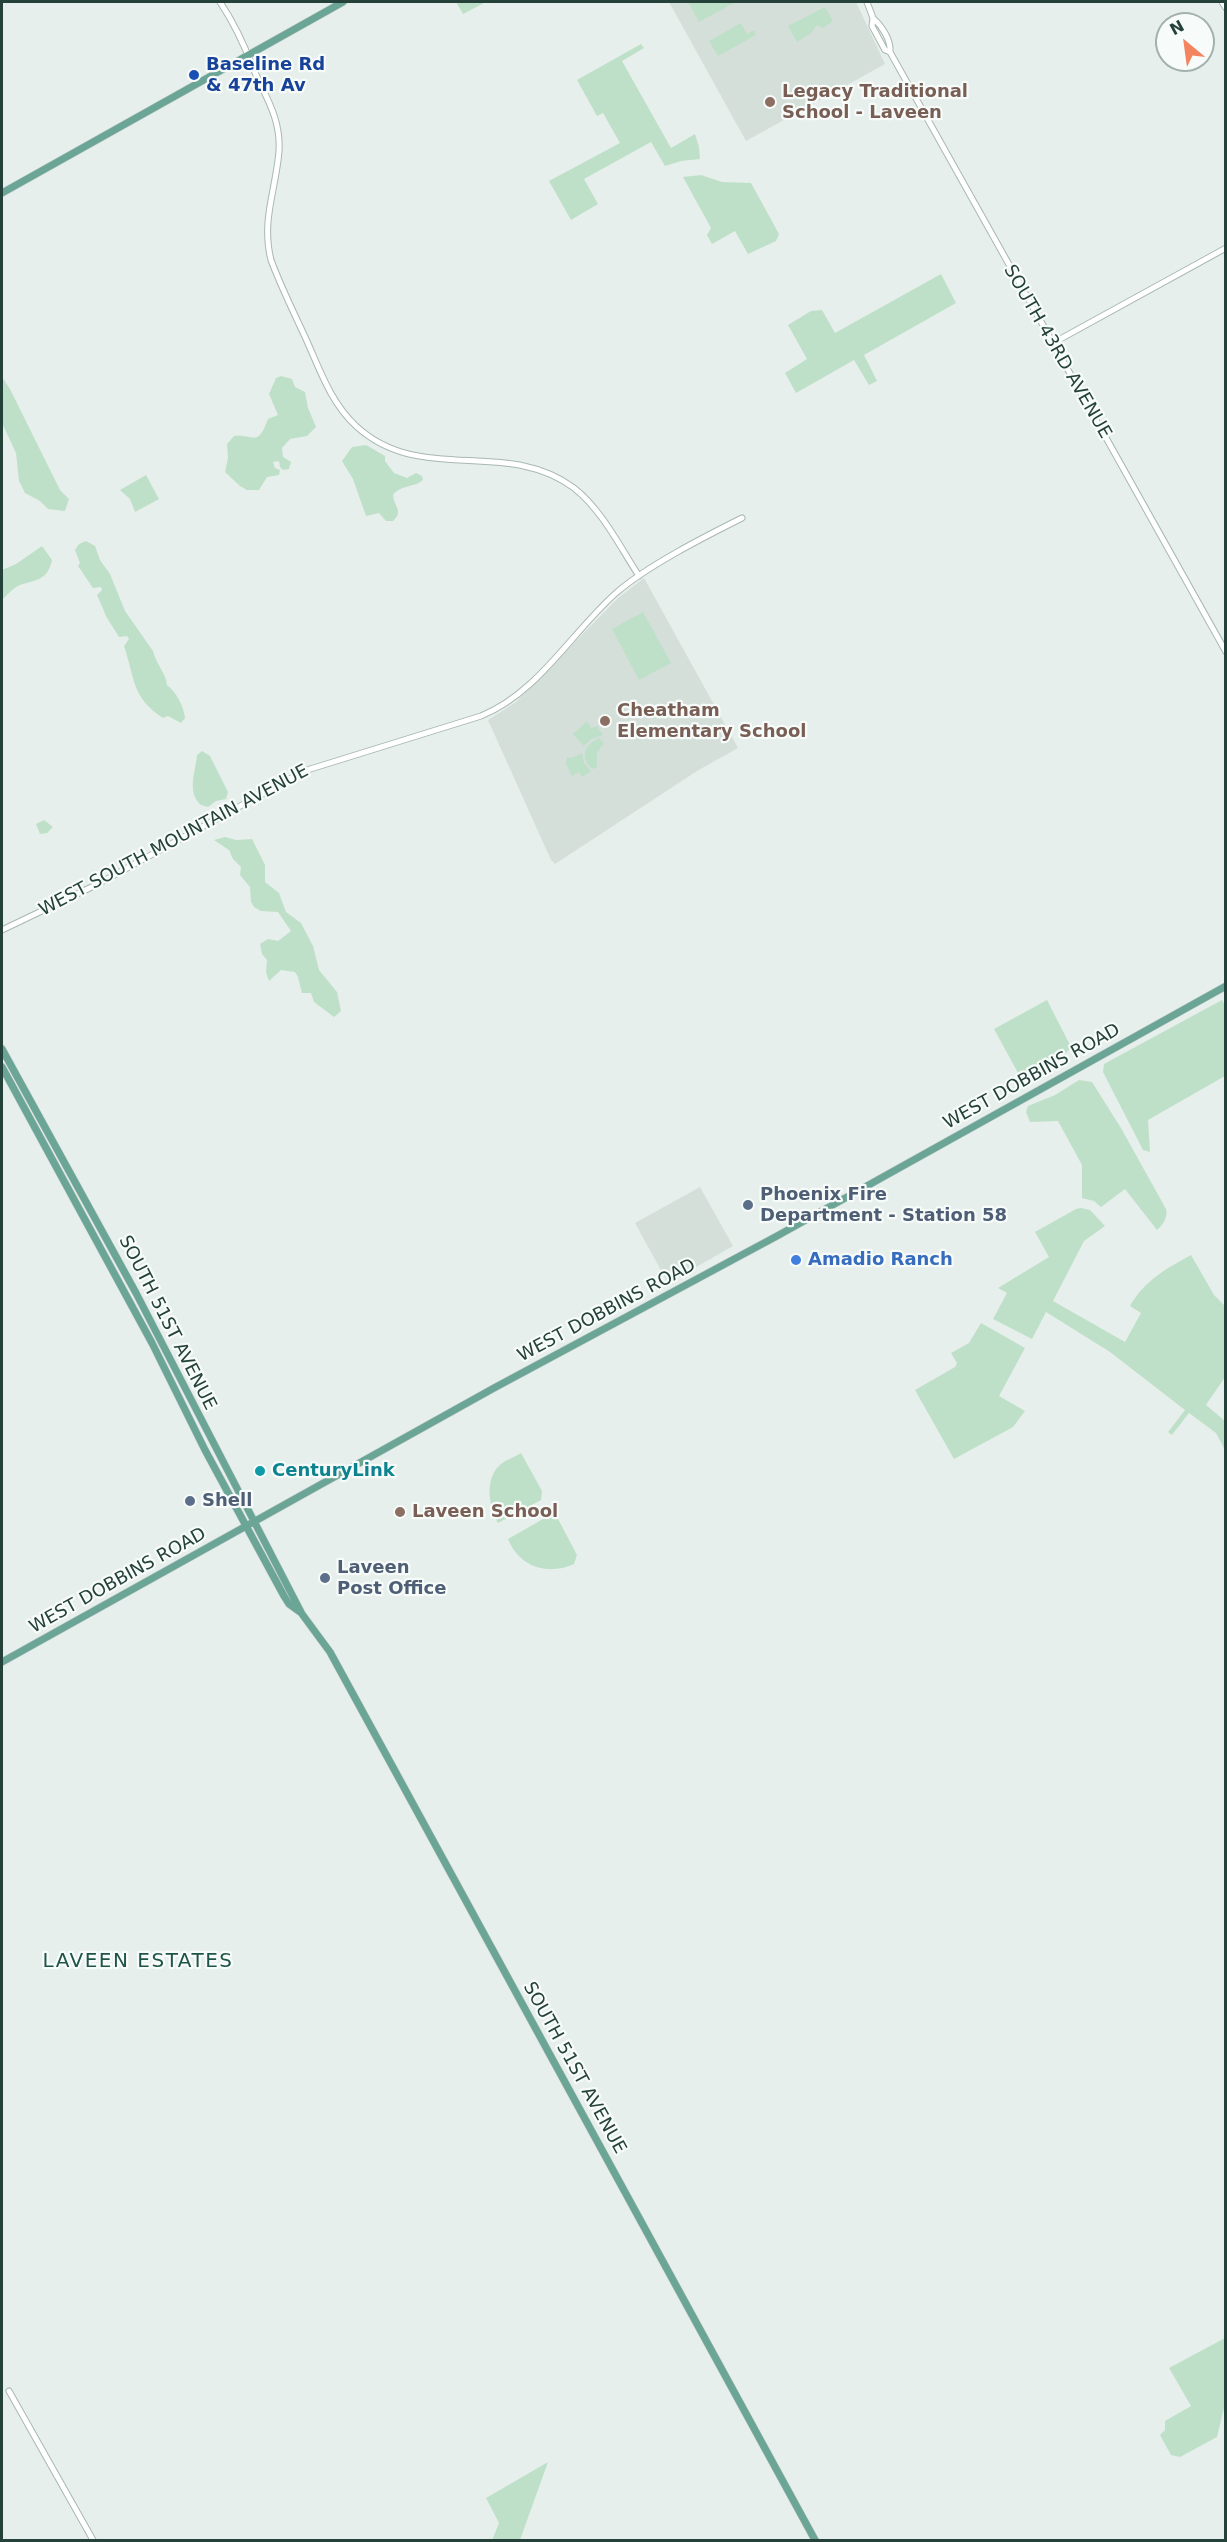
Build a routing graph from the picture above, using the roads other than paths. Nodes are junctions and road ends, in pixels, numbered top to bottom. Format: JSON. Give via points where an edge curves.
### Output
{"nodes":[{"id":1,"x":220,"y":2,"type":"edge"},
{"id":2,"x":343,"y":2,"type":"edge"},
{"id":3,"x":867,"y":2,"type":"edge"},
{"id":4,"x":1222,"y":2,"type":"edge"},
{"id":5,"x":1226,"y":8,"type":"edge"},
{"id":6,"x":249,"y":54,"type":"junction"},
{"id":7,"x":2,"y":193,"type":"edge"},
{"id":8,"x":1226,"y":248,"type":"edge"},
{"id":9,"x":1053,"y":343,"type":"junction"},
{"id":10,"x":742,"y":518,"type":"dead end"},
{"id":11,"x":639,"y":576,"type":"junction"},
{"id":12,"x":1226,"y":652,"type":"edge"},
{"id":13,"x":2,"y":930,"type":"edge"},
{"id":14,"x":1226,"y":986,"type":"edge"},
{"id":15,"x":2,"y":1048,"type":"edge"},
{"id":16,"x":2,"y":1067,"type":"edge"},
{"id":17,"x":181,"y":1402,"type":"junction"},
{"id":18,"x":210,"y":1438,"type":"junction"},
{"id":19,"x":254,"y":1522,"type":"junction"},
{"id":20,"x":246,"y":1527,"type":"junction"},
{"id":21,"x":302,"y":1614,"type":"junction"},
{"id":22,"x":2,"y":1662,"type":"edge"},
{"id":23,"x":9,"y":2391,"type":"dead end"},
{"id":24,"x":93,"y":2541,"type":"edge"},
{"id":25,"x":815,"y":2541,"type":"edge"}],
"edges":[{"from":1,"to":6,"type":"street"},
{"from":2,"to":6,"type":"main road"},
{"from":3,"to":9,"type":"street","name":"SOUTH 43RD AVENUE","via":[[872,26],[885,50],[890,52]]},
{"from":4,"to":5,"type":"street"},
{"from":6,"to":7,"type":"main road"},
{"from":6,"to":11,"type":"street","via":[[273,109],[279,141],[268,206],[267,247],[329,390],[344,413],[394,451],[420,458],[507,462],[557,477],[594,509]]},
{"from":8,"to":9,"type":"street"},
{"from":9,"to":12,"type":"street","name":"SOUTH 43RD AVENUE"},
{"from":10,"to":11,"type":"street","name":"WEST SOUTH MOUNTAIN AVENUE"},
{"from":11,"to":13,"type":"street","name":"WEST SOUTH MOUNTAIN AVENUE","via":[[499,708],[304,771],[98,884]]},
{"from":14,"to":19,"type":"main road","name":"WEST DOBBINS ROAD"},
{"from":15,"to":18,"type":"main road","name":"SOUTH 51ST AVENUE"},
{"from":16,"to":17,"type":"main road","name":"SOUTH 51ST AVENUE"},
{"from":17,"to":18,"type":"main road","via":[[188,1407],[202,1434]]},
{"from":17,"to":20,"type":"main road","name":"SOUTH 51ST AVENUE"},
{"from":18,"to":19,"type":"main road","name":"SOUTH 51ST AVENUE"},
{"from":19,"to":20,"type":"main road","name":"WEST DOBBINS ROAD"},
{"from":19,"to":21,"type":"main road","name":"SOUTH 51ST AVENUE"},
{"from":20,"to":21,"type":"main road","name":"SOUTH 51ST AVENUE","via":[[289,1604]]},
{"from":20,"to":22,"type":"main road","name":"WEST DOBBINS ROAD"},
{"from":21,"to":25,"type":"main road","name":"SOUTH 51ST AVENUE","via":[[330,1652]]},
{"from":23,"to":24,"type":"street"}]}
